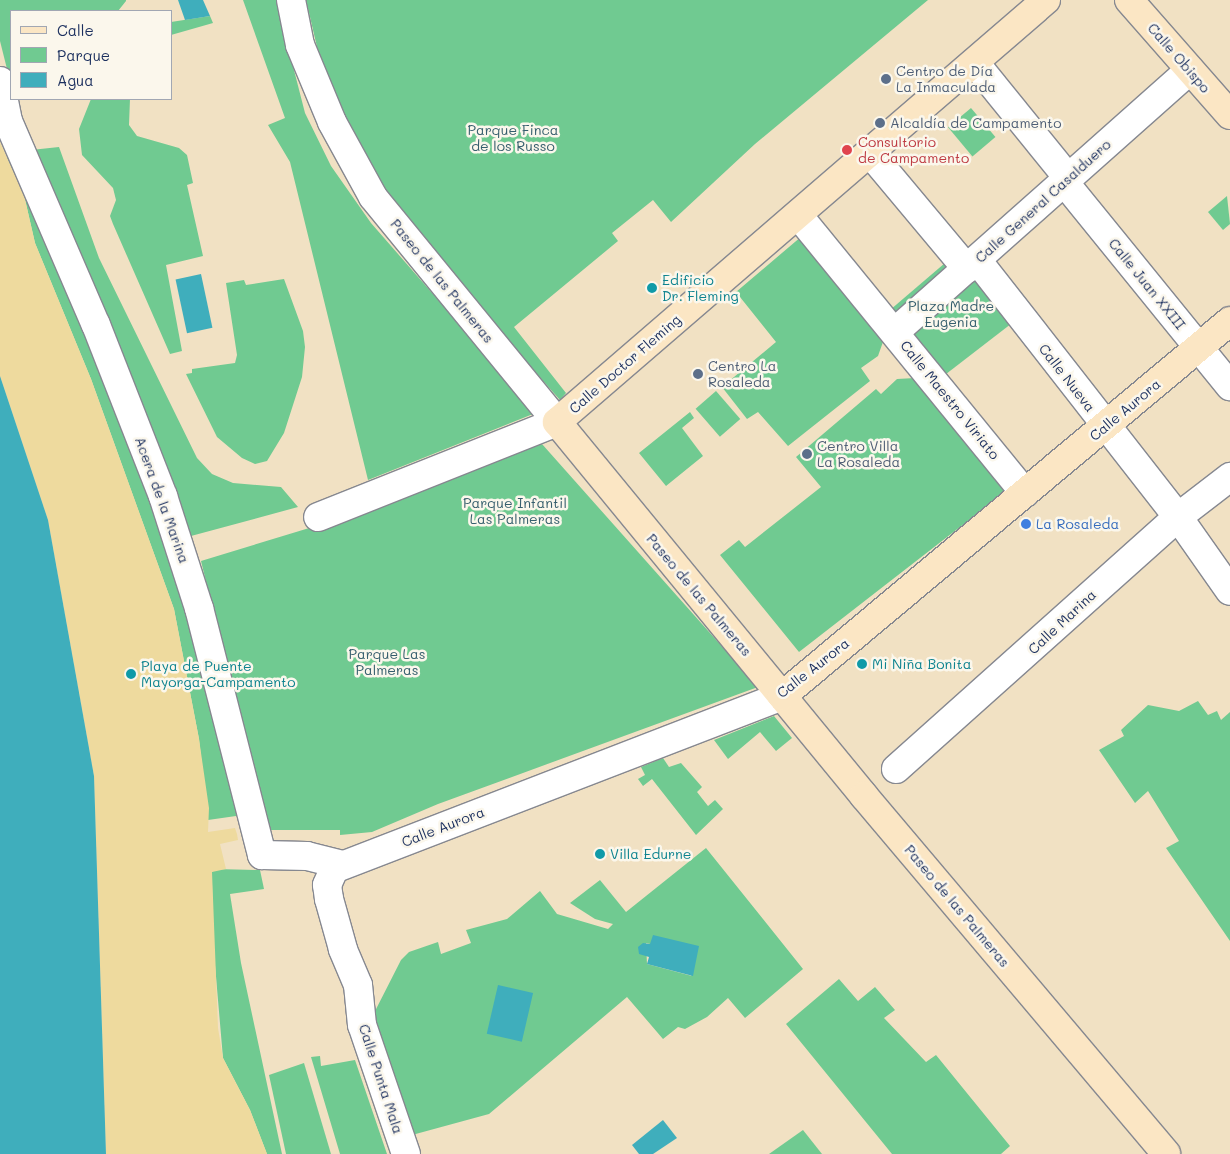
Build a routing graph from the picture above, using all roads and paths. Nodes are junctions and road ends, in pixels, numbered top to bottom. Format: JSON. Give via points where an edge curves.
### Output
{"nodes":[{"id":1,"x":291,"y":0,"type":"edge"},
{"id":2,"x":1046,"y":0,"type":"edge"},
{"id":3,"x":1129,"y":0,"type":"edge"},
{"id":4,"x":975,"y":63,"type":"junction"},
{"id":5,"x":1190,"y":70,"type":"junction"},
{"id":6,"x":0,"y":81,"type":"edge"},
{"id":7,"x":1230,"y":115,"type":"edge"},
{"id":8,"x":870,"y":153,"type":"junction"},
{"id":9,"x":1067,"y":181,"type":"junction"},
{"id":10,"x":798,"y":215,"type":"junction"},
{"id":11,"x":972,"y":265,"type":"junction"},
{"id":12,"x":1230,"y":321,"type":"edge"},
{"id":13,"x":896,"y":332,"type":"junction"},
{"id":14,"x":1199,"y":348,"type":"junction"},
{"id":15,"x":1230,"y":386,"type":"edge"},
{"id":16,"x":557,"y":422,"type":"junction"},
{"id":17,"x":1105,"y":426,"type":"junction"},
{"id":18,"x":1230,"y":477,"type":"edge"},
{"id":19,"x":1025,"y":494,"type":"junction"},
{"id":20,"x":318,"y":517,"type":"dead end"},
{"id":21,"x":1178,"y":517,"type":"junction"},
{"id":22,"x":1230,"y":591,"type":"edge"},
{"id":23,"x":782,"y":696,"type":"junction"},
{"id":24,"x":896,"y":769,"type":"dead end"},
{"id":25,"x":342,"y":865,"type":"junction"},
{"id":26,"x":406,"y":1154,"type":"edge"},
{"id":27,"x":1166,"y":1154,"type":"edge"}],
"edges":[{"from":1,"to":16,"type":"street","name":"Paseo de las Palmeras","via":[[300,45],[332,122],[373,197]]},
{"from":2,"to":4,"type":"street","name":"Calle Doctor Fleming"},
{"from":3,"to":5,"type":"street","name":"Calle Obispo"},
{"from":4,"to":8,"type":"street","name":"Calle Doctor Fleming"},
{"from":4,"to":9,"type":"street","name":"Calle Juan XXIII"},
{"from":5,"to":7,"type":"street","name":"Calle Obispo"},
{"from":5,"to":9,"type":"street","name":"Calle General Casalduero"},
{"from":6,"to":25,"type":"street","name":"Acera de la Marina","via":[[8,121],[96,325],[163,496],[199,608],[262,854],[307,856]]},
{"from":8,"to":10,"type":"street","name":"Calle Doctor Fleming"},
{"from":8,"to":11,"type":"street","name":"Calle Nueva"},
{"from":9,"to":11,"type":"street","name":"Calle General Casalduero"},
{"from":9,"to":14,"type":"street","name":"Calle Juan XXIII"},
{"from":10,"to":13,"type":"street","name":"Calle Maestro Viriato"},
{"from":10,"to":16,"type":"street","name":"Calle Doctor Fleming"},
{"from":11,"to":13,"type":"street","name":"Calle General Casalduero"},
{"from":11,"to":17,"type":"street","name":"Calle Nueva"},
{"from":12,"to":14,"type":"street","name":"Calle Aurora"},
{"from":13,"to":19,"type":"street","name":"Calle Maestro Viriato"},
{"from":14,"to":15,"type":"street","name":"Calle Juan XXIII"},
{"from":14,"to":17,"type":"street","name":"Calle Aurora"},
{"from":16,"to":20,"type":"street","name":"Calle Doctor Fleming"},
{"from":16,"to":23,"type":"street","name":"Paseo de las Palmeras"},
{"from":17,"to":19,"type":"street","name":"Calle Aurora"},
{"from":17,"to":21,"type":"street","name":"Calle Nueva"},
{"from":18,"to":21,"type":"street","name":"Calle Marina"},
{"from":19,"to":23,"type":"street","name":"Calle Aurora"},
{"from":21,"to":22,"type":"street","name":"Calle Nueva"},
{"from":21,"to":24,"type":"street","name":"Calle Marina"},
{"from":23,"to":25,"type":"street","name":"Calle Aurora"},
{"from":23,"to":27,"type":"street","name":"Paseo de las Palmeras"},
{"from":25,"to":26,"type":"street","name":"Calle Punta Mala","via":[[332,872],[327,888],[343,949],[358,985],[362,1026]]}]}
